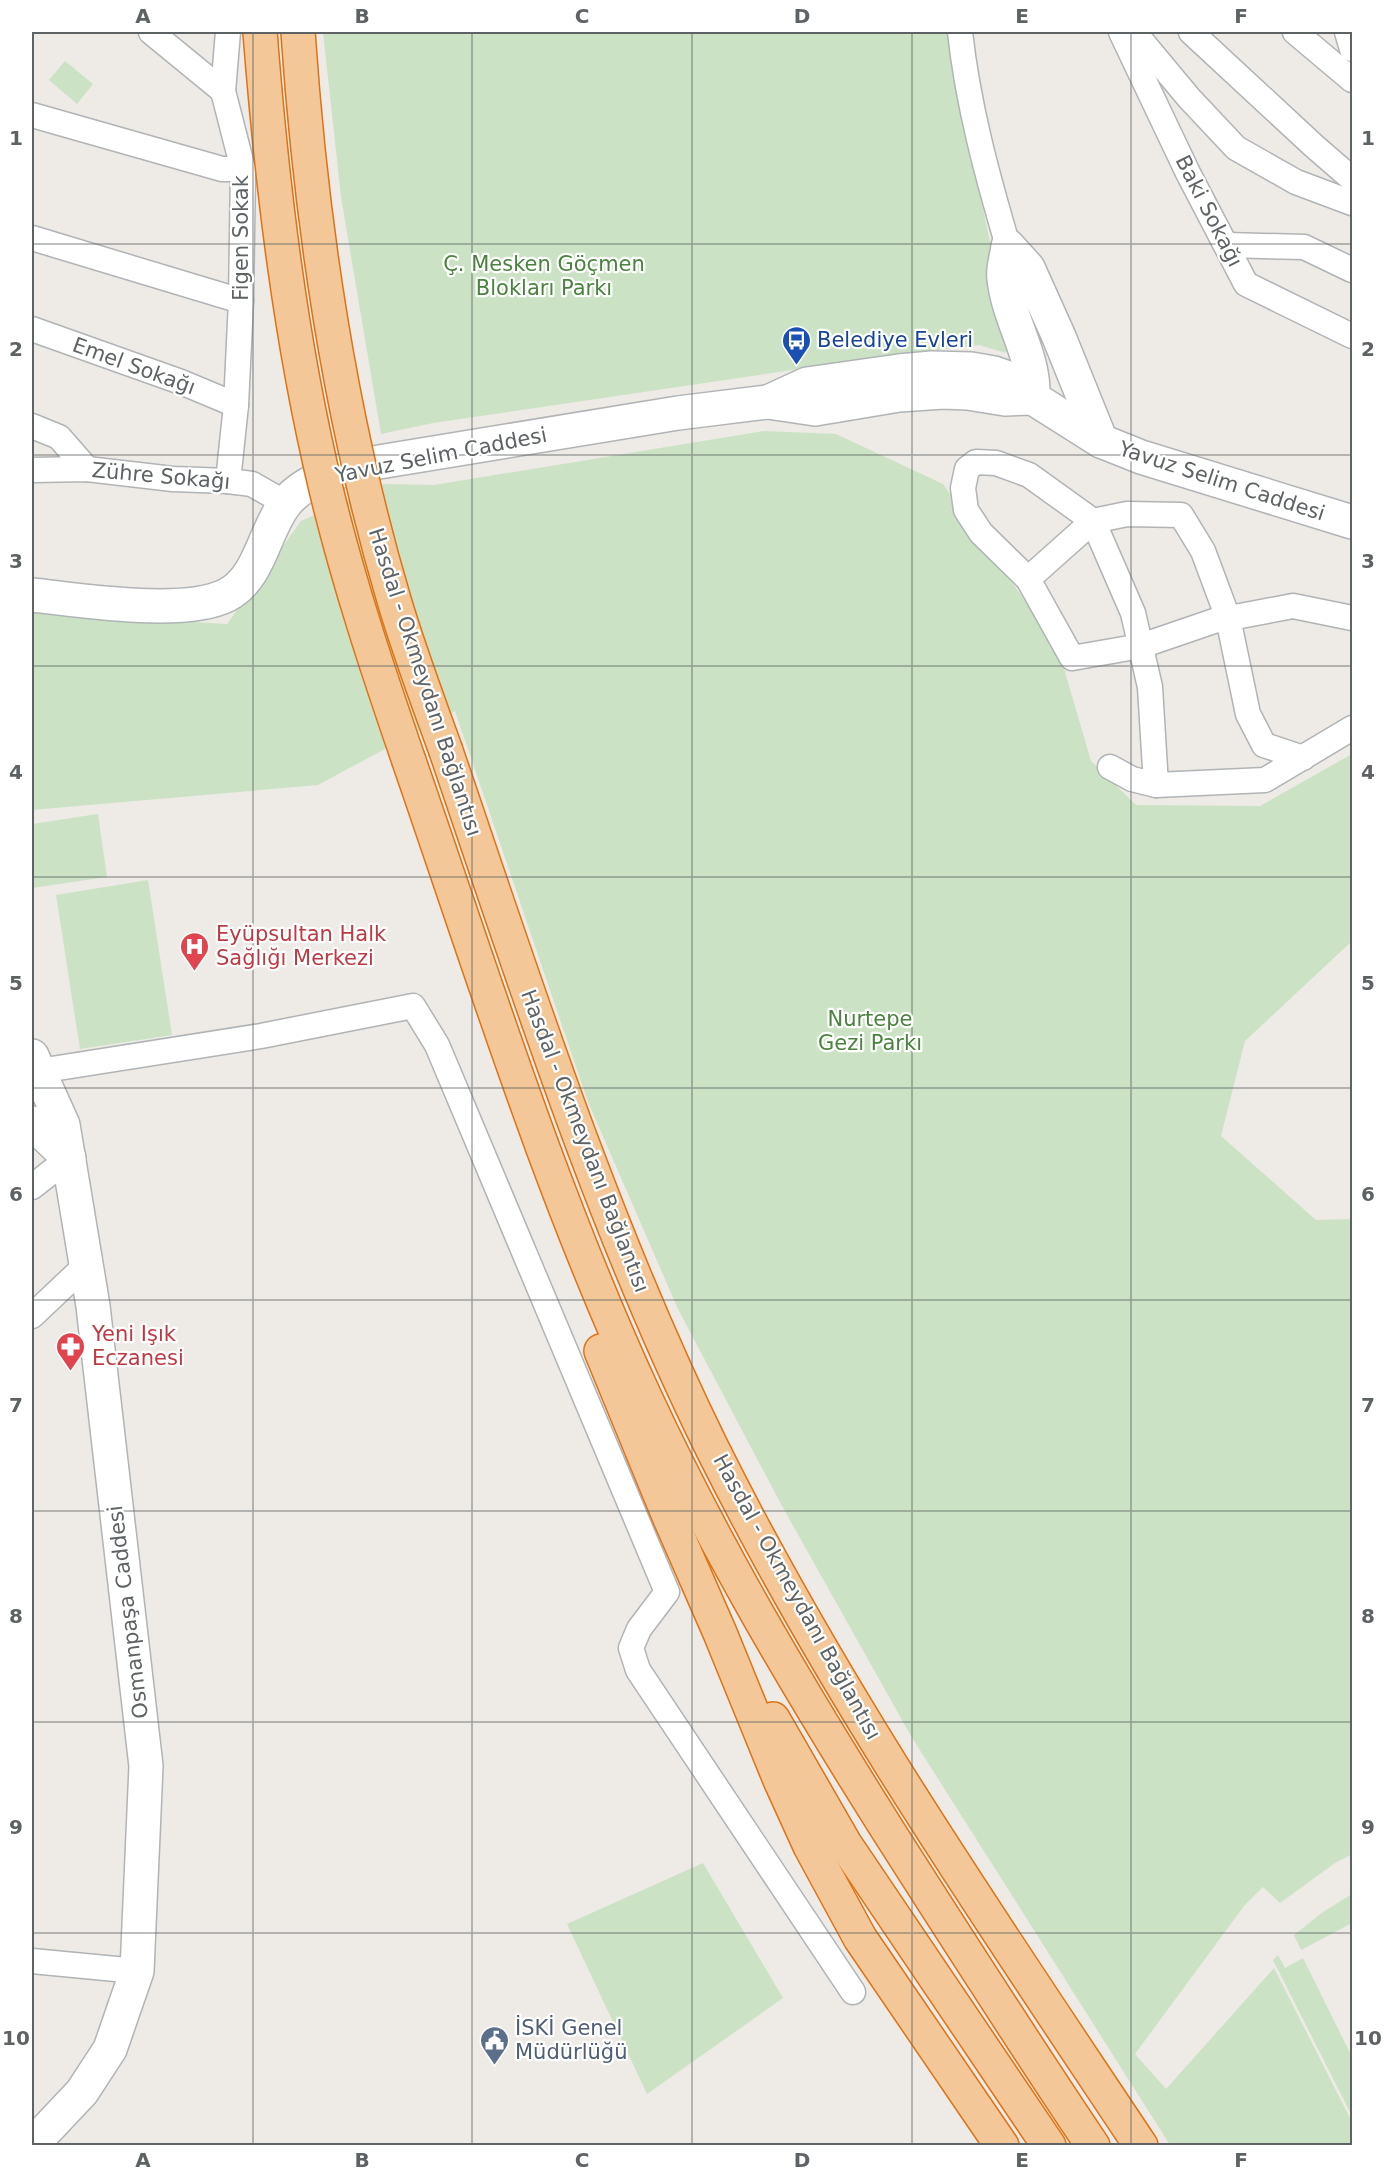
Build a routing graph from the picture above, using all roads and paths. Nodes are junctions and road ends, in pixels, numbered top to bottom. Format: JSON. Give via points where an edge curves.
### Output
{"nodes":[{"id":1,"x":151,"y":32,"type":"edge"},
{"id":2,"x":228,"y":32,"type":"edge"},
{"id":3,"x":260,"y":32,"type":"edge"},
{"id":4,"x":298,"y":32,"type":"edge"},
{"id":5,"x":960,"y":32,"type":"edge"},
{"id":6,"x":1121,"y":32,"type":"edge"},
{"id":7,"x":1134,"y":32,"type":"edge"},
{"id":8,"x":1191,"y":32,"type":"edge"},
{"id":9,"x":1295,"y":32,"type":"edge"},
{"id":10,"x":1347,"y":32,"type":"edge"},
{"id":11,"x":1353,"y":49,"type":"edge"},
{"id":12,"x":1353,"y":80,"type":"edge"},
{"id":13,"x":223,"y":92,"type":"junction"},
{"id":14,"x":32,"y":115,"type":"edge"},
{"id":15,"x":243,"y":169,"type":"junction"},
{"id":16,"x":1353,"y":178,"type":"edge"},
{"id":17,"x":1353,"y":203,"type":"edge"},
{"id":18,"x":32,"y":238,"type":"edge"},
{"id":19,"x":1226,"y":245,"type":"junction"},
{"id":20,"x":1008,"y":246,"type":"junction"},
{"id":21,"x":1353,"y":270,"type":"edge"},
{"id":22,"x":241,"y":301,"type":"junction"},
{"id":23,"x":1013,"y":319,"type":"junction"},
{"id":24,"x":32,"y":329,"type":"edge"},
{"id":25,"x":1353,"y":336,"type":"edge"},
{"id":26,"x":1059,"y":337,"type":"junction"},
{"id":27,"x":994,"y":373,"type":"junction"},
{"id":28,"x":1033,"y":398,"type":"junction"},
{"id":29,"x":768,"y":402,"type":"junction"},
{"id":30,"x":236,"y":405,"type":"junction"},
{"id":31,"x":32,"y":426,"type":"edge"},
{"id":32,"x":1101,"y":441,"type":"junction"},
{"id":33,"x":87,"y":469,"type":"junction"},
{"id":34,"x":32,"y":470,"type":"edge"},
{"id":35,"x":228,"y":481,"type":"junction"},
{"id":36,"x":285,"y":503,"type":"junction"},
{"id":37,"x":1093,"y":521,"type":"junction"},
{"id":38,"x":1353,"y":522,"type":"edge"},
{"id":39,"x":1028,"y":579,"type":"junction"},
{"id":40,"x":32,"y":595,"type":"edge"},
{"id":41,"x":1228,"y":618,"type":"junction"},
{"id":42,"x":1353,"y":618,"type":"edge"},
{"id":43,"x":1141,"y":646,"type":"junction"},
{"id":44,"x":1353,"y":728,"type":"edge"},
{"id":45,"x":1303,"y":758,"type":"junction"},
{"id":46,"x":1110,"y":767,"type":"dead end"},
{"id":47,"x":1156,"y":785,"type":"junction"},
{"id":48,"x":35,"y":1063,"type":"edge"},
{"id":49,"x":32,"y":1122,"type":"edge"},
{"id":50,"x":69,"y":1158,"type":"junction"},
{"id":51,"x":556,"y":1182,"type":"junction"},
{"id":52,"x":32,"y":1186,"type":"edge"},
{"id":53,"x":86,"y":1265,"type":"junction"},
{"id":54,"x":32,"y":1316,"type":"edge"},
{"id":55,"x":720,"y":1633,"type":"junction"},
{"id":56,"x":32,"y":1961,"type":"edge"},
{"id":57,"x":137,"y":1971,"type":"junction"},
{"id":58,"x":853,"y":1992,"type":"dead end"},
{"id":59,"x":32,"y":2145,"type":"edge"},
{"id":60,"x":1002,"y":2145,"type":"edge"},
{"id":61,"x":1049,"y":2145,"type":"edge"},
{"id":62,"x":1093,"y":2145,"type":"edge"},
{"id":63,"x":1141,"y":2145,"type":"edge"}],
"edges":[{"from":1,"to":13,"type":"street"},
{"from":2,"to":13,"type":"street","name":"Figen Sokak"},
{"from":3,"to":51,"type":"highway","name":"Hasdal - Okmeydanı Bağlantısı","bridge":true,"via":[[287,280],[313,430],[359,614]]},
{"from":4,"to":63,"type":"highway","name":"Hasdal - Okmeydanı Bağlantısı","bridge":true,"via":[[329,311],[347,410],[394,600],[584,1149],[653,1321],[711,1446],[790,1594],[890,1762]]},
{"from":5,"to":20,"type":"street","via":[[981,155]]},
{"from":6,"to":19,"type":"street","name":"Baki Sokağı"},
{"from":7,"to":17,"type":"street","via":[[1236,147],[1296,182]]},
{"from":8,"to":16,"type":"street"},
{"from":9,"to":12,"type":"street"},
{"from":10,"to":11,"type":"street"},
{"from":13,"to":15,"type":"street","name":"Figen Sokak"},
{"from":14,"to":15,"type":"street","via":[[222,169]]},
{"from":15,"to":22,"type":"street","name":"Figen Sokak"},
{"from":18,"to":22,"type":"street"},
{"from":19,"to":21,"type":"street","via":[[1304,247]]},
{"from":19,"to":25,"type":"street","name":"Baki Sokağı","via":[[1246,284]]},
{"from":20,"to":23,"type":"street","via":[[1003,278]]},
{"from":20,"to":26,"type":"street","via":[[1028,268]]},
{"from":22,"to":30,"type":"street","name":"Figen Sokak"},
{"from":23,"to":27,"type":"street","via":[[1012,361]]},
{"from":23,"to":28,"type":"street","via":[[1031,365]]},
{"from":24,"to":30,"type":"street","name":"Emel Sokağı"},
{"from":26,"to":28,"type":"street","via":[[1051,380]]},
{"from":26,"to":32,"type":"street"},
{"from":27,"to":28,"type":"street","name":"Yavuz Selim Caddesi","via":[[1011,379]]},
{"from":27,"to":29,"type":"street","name":"Yavuz Selim Caddesi","via":[[932,368],[878,374],[807,384]]},
{"from":28,"to":29,"type":"street","name":"Yavuz Selim Caddesi","via":[[943,392],[815,409]]},
{"from":28,"to":32,"type":"street","name":"Yavuz Selim Caddesi"},
{"from":29,"to":36,"type":"street","name":"Yavuz Selim Caddesi","via":[[379,462],[334,472],[304,487]]},
{"from":30,"to":35,"type":"street","name":"Figen Sokak"},
{"from":31,"to":33,"type":"street","via":[[59,437]]},
{"from":32,"to":38,"type":"street","name":"Yavuz Selim Caddesi","via":[[1141,458]]},
{"from":33,"to":34,"type":"street","name":"Zühre Sokağı"},
{"from":33,"to":35,"type":"street","name":"Zühre Sokağı"},
{"from":35,"to":36,"type":"street","name":"Zühre Sokağı","via":[[252,484]]},
{"from":36,"to":40,"type":"street","name":"Yavuz Selim Caddesi","via":[[256,561],[228,595],[199,605],[171,606]]},
{"from":37,"to":39,"type":"street"},
{"from":37,"to":39,"type":"street","via":[[1029,475],[996,463],[976,462],[967,469],[963,488],[966,510],[981,533]]},
{"from":37,"to":41,"type":"street","via":[[1127,514],[1181,515],[1203,551]]},
{"from":37,"to":43,"type":"street","via":[[1133,613]]},
{"from":39,"to":43,"type":"street","via":[[1072,658]]},
{"from":41,"to":42,"type":"street","via":[[1293,606]]},
{"from":41,"to":43,"type":"street"},
{"from":41,"to":45,"type":"street","via":[[1248,714],[1264,745]]},
{"from":43,"to":47,"type":"street","via":[[1150,687]]},
{"from":44,"to":45,"type":"street"},
{"from":45,"to":47,"type":"street","via":[[1265,780]]},
{"from":46,"to":47,"type":"street","via":[[1132,779]]},
{"from":48,"to":50,"type":"street","name":"Osmanpaşa Caddesi","via":[[63,1125]]},
{"from":48,"to":58,"type":"street","via":[[261,1036],[413,1006],[437,1045],[667,1592],[639,1629],[631,1648],[638,1670]]},
{"from":49,"to":50,"type":"street"},
{"from":50,"to":52,"type":"street"},
{"from":50,"to":53,"type":"street","name":"Osmanpaşa Caddesi"},
{"from":51,"to":55,"type":"highway","via":[[564,1240],[576,1286]]},
{"from":51,"to":62,"type":"highway","name":"Hasdal - Okmeydanı Bağlantısı","via":[[645,1398],[744,1592],[848,1768]]},
{"from":53,"to":54,"type":"street"},
{"from":53,"to":57,"type":"street","name":"Osmanpaşa Caddesi","via":[[146,1766]]},
{"from":55,"to":60,"type":"highway","via":[[780,1780],[839,1901],[889,1982]]},
{"from":55,"to":61,"type":"highway","via":[[845,1844]]},
{"from":56,"to":57,"type":"street"},
{"from":57,"to":59,"type":"street","name":"Osmanpaşa Caddesi","via":[[110,2049],[82,2092]]}]}
